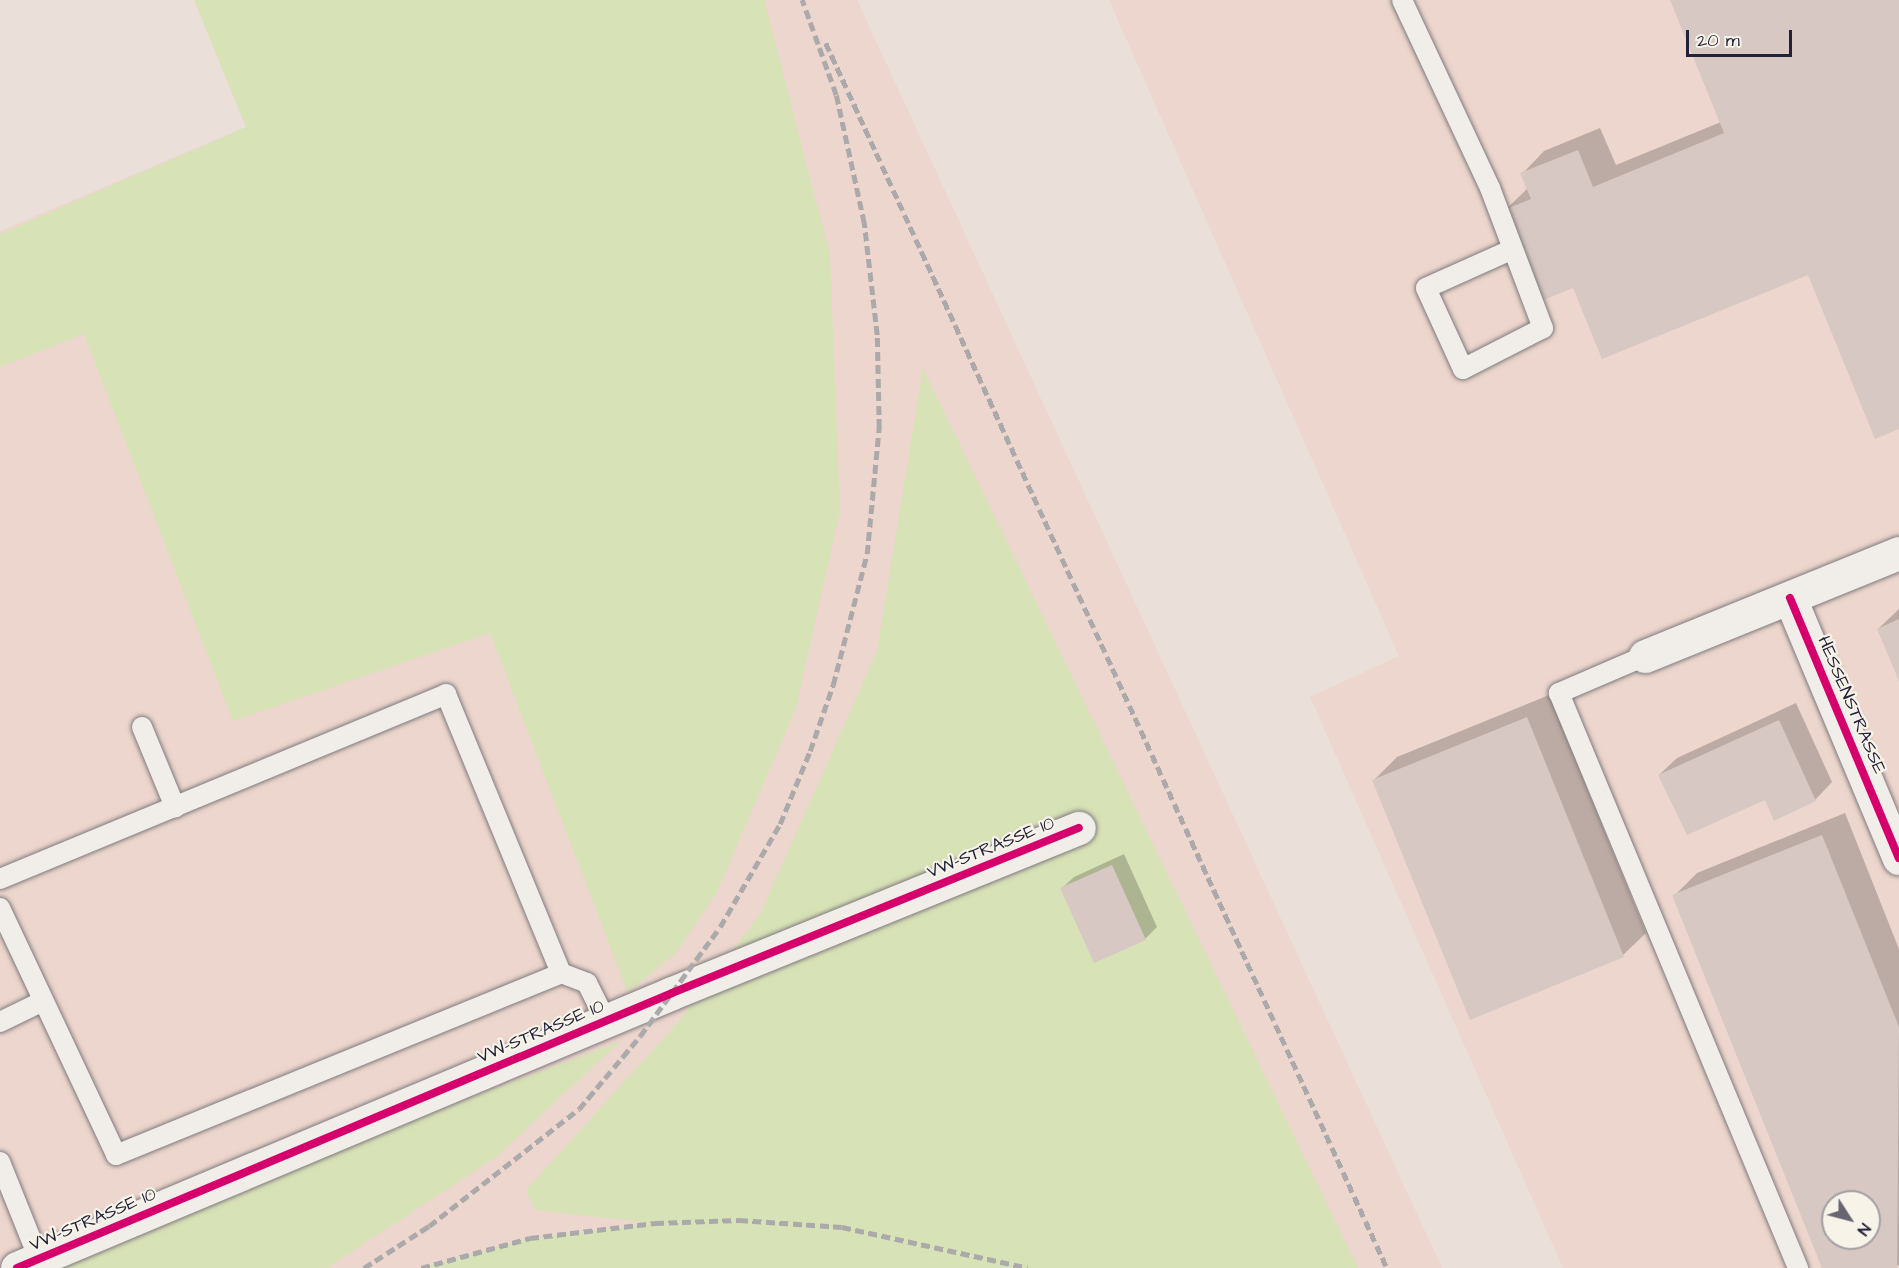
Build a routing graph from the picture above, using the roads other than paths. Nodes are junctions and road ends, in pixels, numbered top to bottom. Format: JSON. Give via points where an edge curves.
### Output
{"nodes":[{"id":1,"x":1402,"y":0,"type":"edge"},
{"id":2,"x":1513,"y":249,"type":"junction"},
{"id":3,"x":1899,"y":553,"type":"edge"},
{"id":4,"x":1790,"y":598,"type":"junction"},
{"id":5,"x":1645,"y":656,"type":"joint"},
{"id":6,"x":142,"y":727,"type":"dead end"},
{"id":7,"x":175,"y":807,"type":"junction"},
{"id":8,"x":1079,"y":828,"type":"dead end"},
{"id":9,"x":1899,"y":858,"type":"edge"},
{"id":10,"x":0,"y":879,"type":"edge"},
{"id":11,"x":0,"y":908,"type":"edge"},
{"id":12,"x":561,"y":973,"type":"junction"},
{"id":13,"x":43,"y":1001,"type":"junction"},
{"id":14,"x":606,"y":1020,"type":"junction"},
{"id":15,"x":0,"y":1023,"type":"edge"},
{"id":16,"x":0,"y":1162,"type":"edge"},
{"id":17,"x":28,"y":1264,"type":"edge"},
{"id":18,"x":1798,"y":1268,"type":"edge"}],
"edges":[{"from":1,"to":2,"type":"lane","via":[[1490,188]]},
{"from":2,"to":2,"type":"lane","via":[[1543,328],[1463,369],[1426,288]]},
{"from":3,"to":4,"type":"street"},
{"from":4,"to":5,"type":"street"},
{"from":4,"to":9,"type":"street","name":"HESSENSTRASSE"},
{"from":5,"to":18,"type":"lane","via":[[1559,693]]},
{"from":6,"to":7,"type":"lane"},
{"from":7,"to":10,"type":"lane"},
{"from":7,"to":12,"type":"lane","via":[[446,694]]},
{"from":8,"to":14,"type":"street","name":"VW-STRASSE 10"},
{"from":11,"to":13,"type":"lane"},
{"from":12,"to":13,"type":"lane","via":[[116,1155]]},
{"from":12,"to":14,"type":"lane","via":[[587,983]]},
{"from":13,"to":15,"type":"lane"},
{"from":14,"to":17,"type":"street","name":"VW-STRASSE 10"},
{"from":16,"to":17,"type":"lane"}]}
